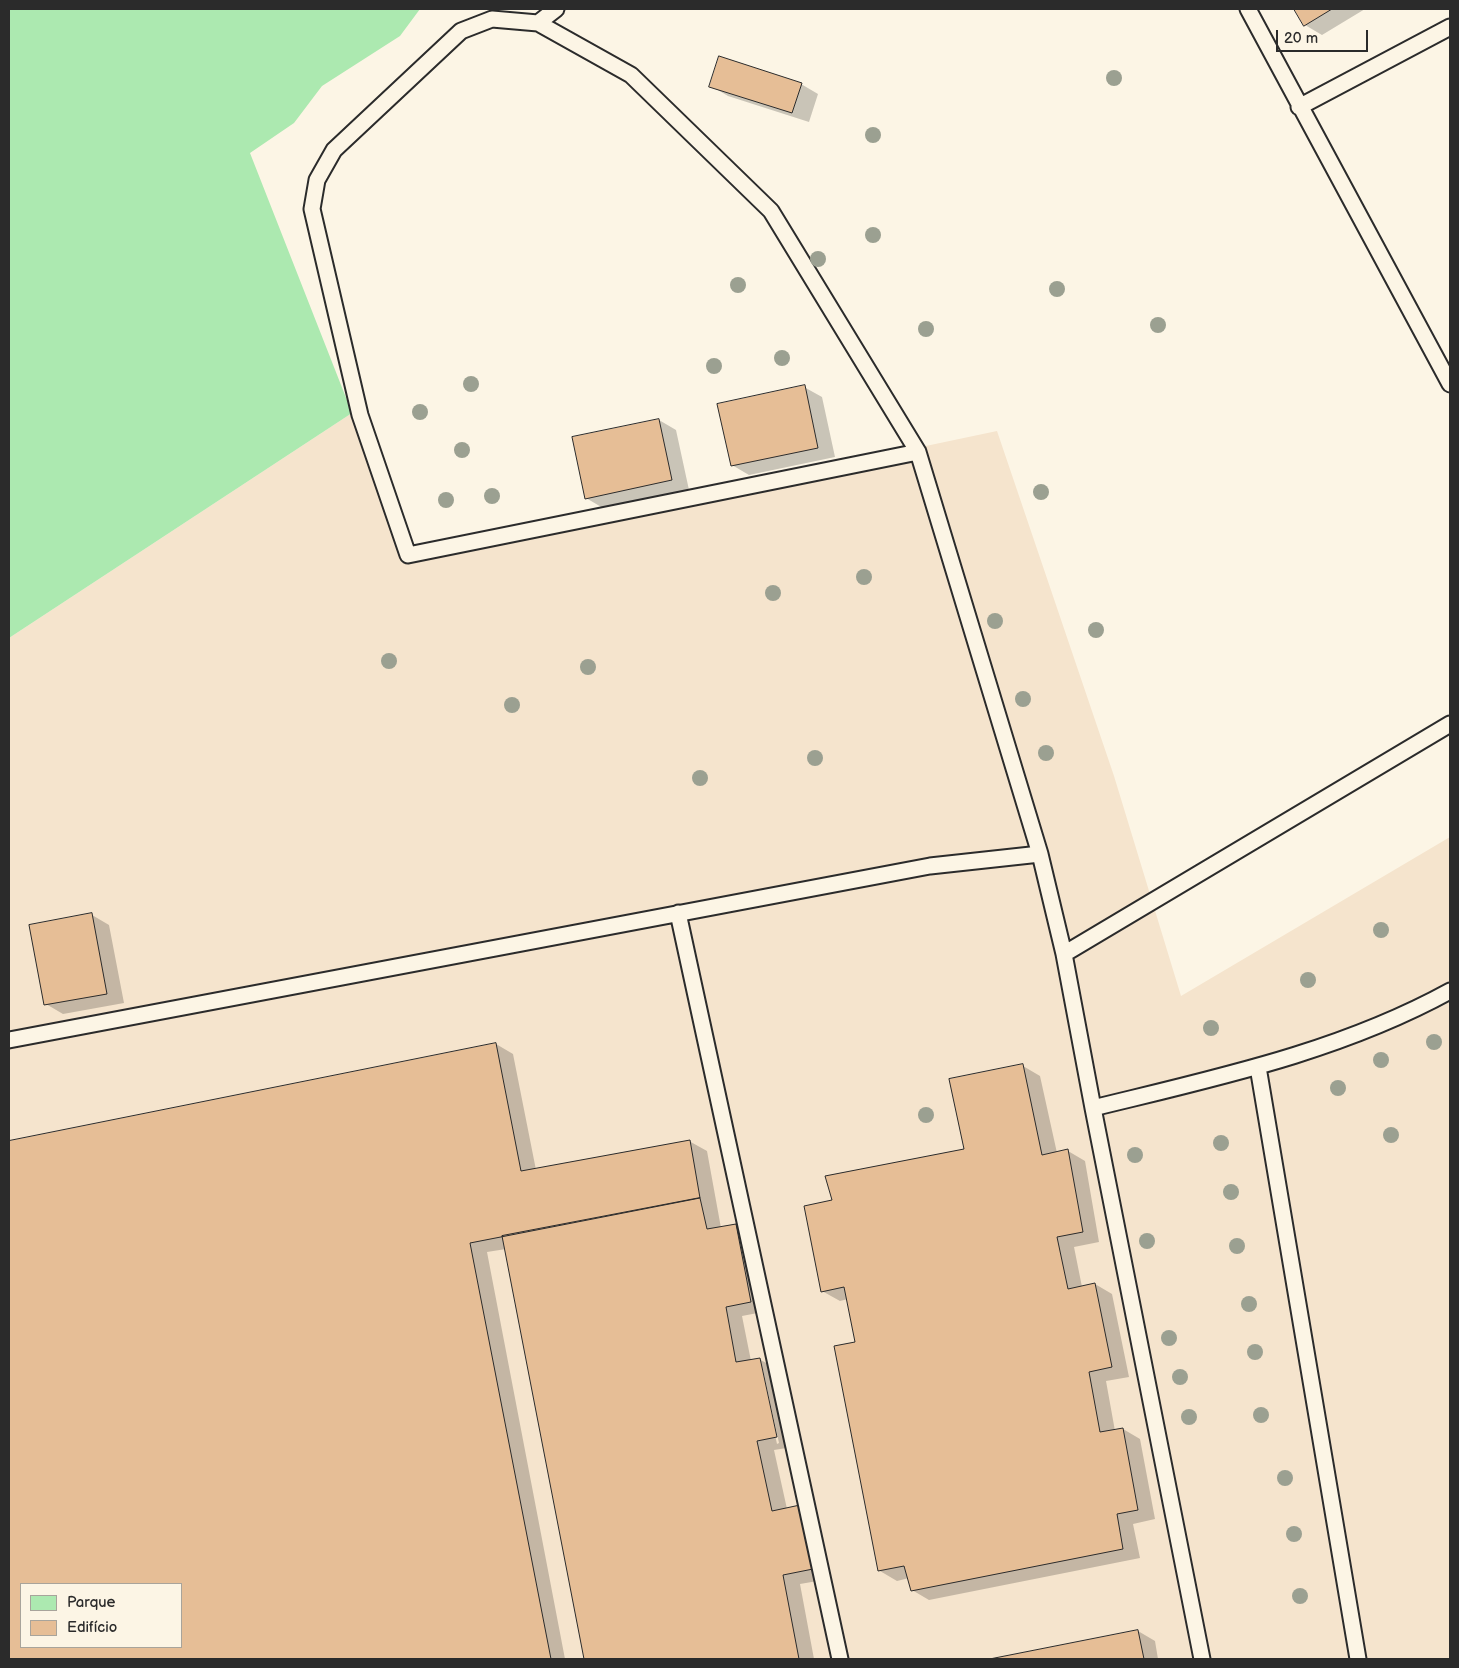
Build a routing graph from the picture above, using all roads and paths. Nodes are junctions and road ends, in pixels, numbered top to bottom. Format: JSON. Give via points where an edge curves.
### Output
{"nodes":[{"id":1,"x":556,"y":9,"type":"edge"},
{"id":2,"x":1248,"y":9,"type":"edge"},
{"id":3,"x":538,"y":23,"type":"junction"},
{"id":4,"x":1450,"y":27,"type":"edge"},
{"id":5,"x":1300,"y":107,"type":"junction"},
{"id":6,"x":1450,"y":384,"type":"edge"},
{"id":7,"x":918,"y":452,"type":"junction"},
{"id":8,"x":1450,"y":724,"type":"edge"},
{"id":9,"x":1040,"y":854,"type":"junction"},
{"id":10,"x":678,"y":913,"type":"junction"},
{"id":11,"x":1064,"y":954,"type":"junction"},
{"id":12,"x":1450,"y":991,"type":"edge"},
{"id":13,"x":9,"y":1040,"type":"edge"},
{"id":14,"x":1258,"y":1068,"type":"junction"},
{"id":15,"x":1092,"y":1108,"type":"junction"},
{"id":16,"x":840,"y":1659,"type":"edge"},
{"id":17,"x":1202,"y":1659,"type":"edge"},
{"id":18,"x":1358,"y":1659,"type":"edge"}],
"edges":[{"from":1,"to":3,"type":"lane"},
{"from":2,"to":5,"type":"lane"},
{"from":3,"to":7,"type":"lane","via":[[631,75],[771,210]]},
{"from":3,"to":7,"type":"lane","via":[[492,19],[461,31],[334,150],[317,180],[312,208],[360,415],[408,555]]},
{"from":4,"to":5,"type":"lane"},
{"from":5,"to":6,"type":"lane"},
{"from":7,"to":9,"type":"lane"},
{"from":8,"to":11,"type":"lane"},
{"from":9,"to":10,"type":"lane","via":[[930,866]]},
{"from":9,"to":11,"type":"lane"},
{"from":10,"to":13,"type":"lane"},
{"from":10,"to":16,"type":"lane"},
{"from":11,"to":15,"type":"lane"},
{"from":12,"to":14,"type":"lane","via":[[1416,1010]]},
{"from":14,"to":15,"type":"lane"},
{"from":14,"to":18,"type":"lane"},
{"from":15,"to":17,"type":"lane"}]}
